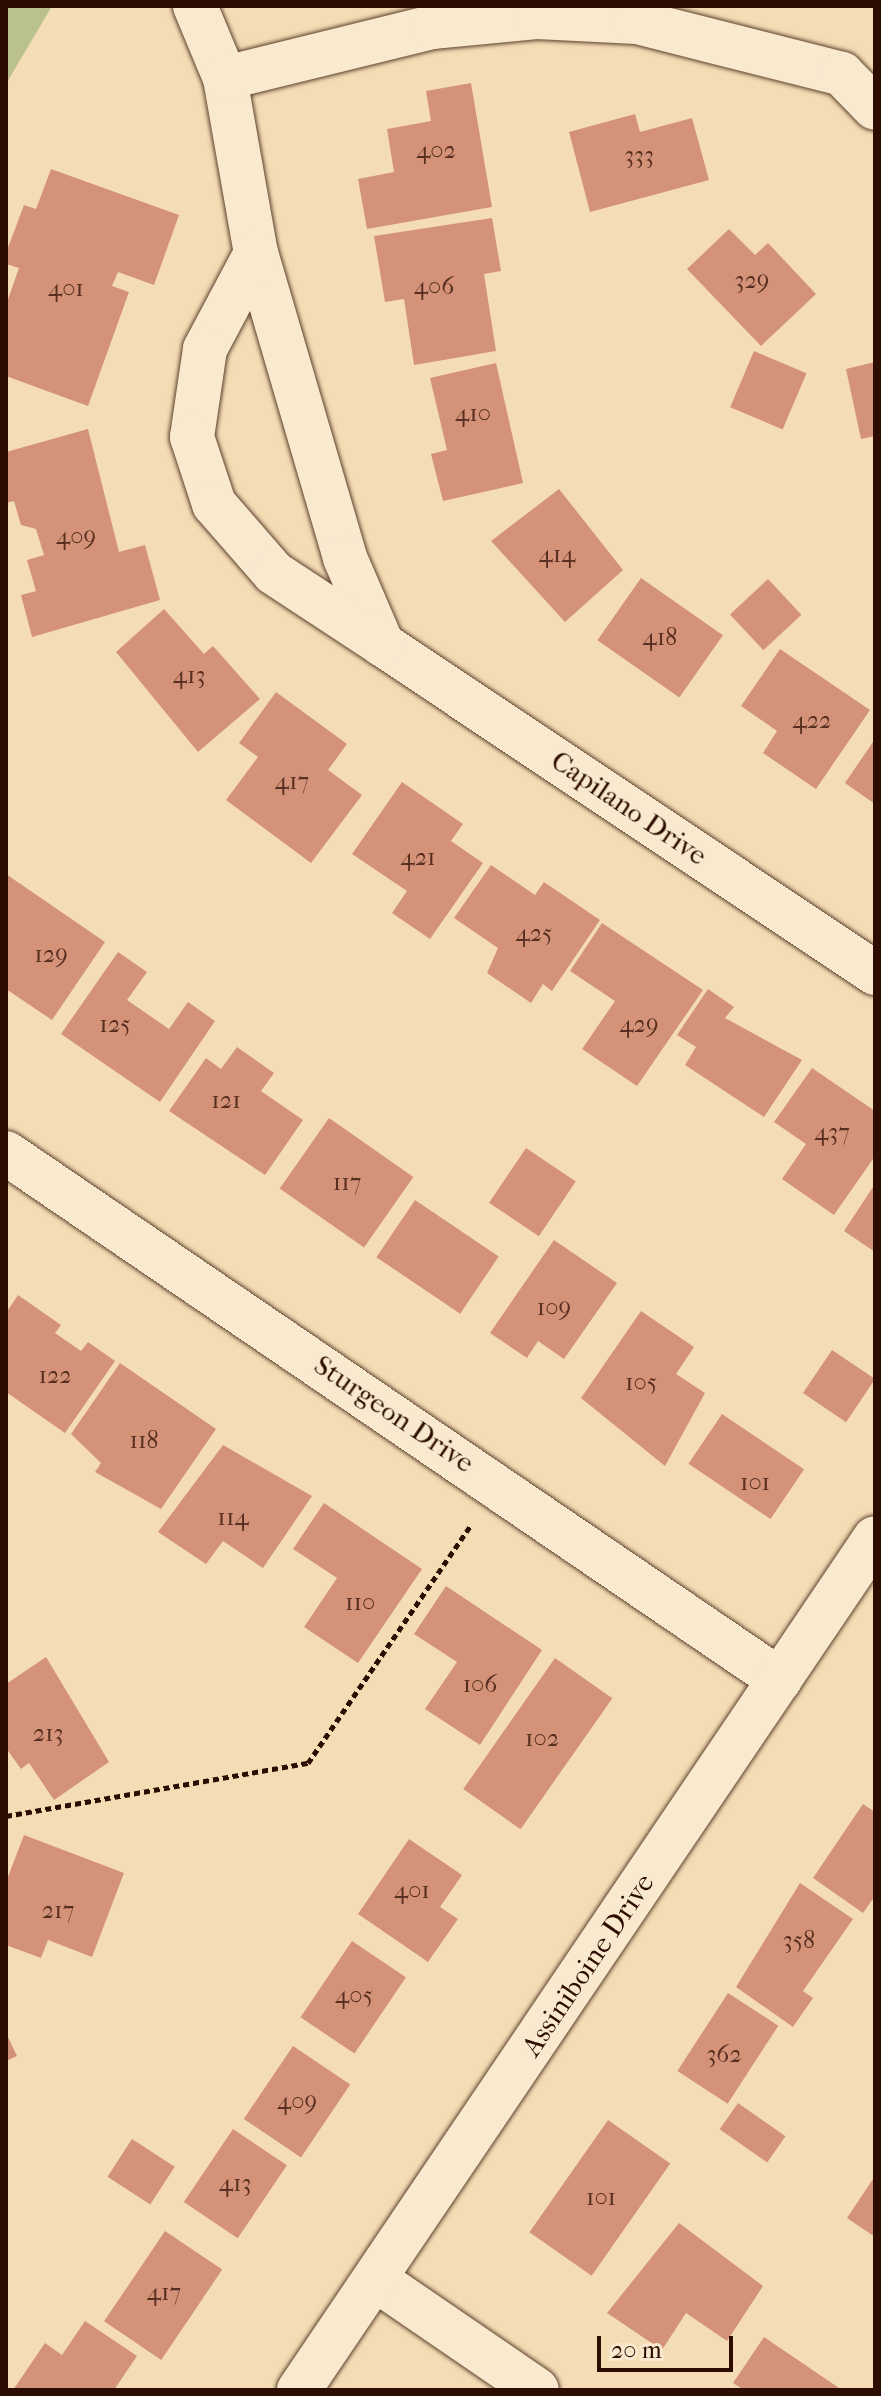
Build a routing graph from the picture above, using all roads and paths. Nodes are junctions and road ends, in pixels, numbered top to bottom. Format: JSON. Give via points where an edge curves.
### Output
{"nodes":[{"id":1,"x":195,"y":6,"type":"edge"},
{"id":2,"x":225,"y":78,"type":"junction"},
{"id":3,"x":875,"y":108,"type":"edge"},
{"id":4,"x":256,"y":253,"type":"junction"},
{"id":5,"x":382,"y":644,"type":"junction"},
{"id":6,"x":875,"y":973,"type":"edge"},
{"id":7,"x":6,"y":1153,"type":"edge"},
{"id":8,"x":475,"y":1518,"type":"dead end"},
{"id":9,"x":875,"y":1538,"type":"edge"},
{"id":10,"x":780,"y":1680,"type":"junction"},
{"id":11,"x":6,"y":1816,"type":"edge"},
{"id":12,"x":375,"y":2279,"type":"junction"},
{"id":13,"x":299,"y":2390,"type":"edge"},
{"id":14,"x":537,"y":2390,"type":"edge"}],
"edges":[{"from":1,"to":2,"type":"street"},
{"from":2,"to":3,"type":"street","via":[[432,27],[537,17],[637,22],[842,74]]},
{"from":2,"to":4,"type":"street"},
{"from":4,"to":5,"type":"street","via":[[345,558]]},
{"from":4,"to":5,"type":"street","name":"Capilano Drive","via":[[205,349],[192,437],[214,504],[274,573]]},
{"from":5,"to":6,"type":"street","name":"Capilano Drive"},
{"from":7,"to":10,"type":"street","name":"Sturgeon Drive"},
{"from":8,"to":11,"type":"path","via":[[308,1763]]},
{"from":9,"to":10,"type":"street","name":"Assiniboine Drive"},
{"from":10,"to":12,"type":"street","name":"Assiniboine Drive"},
{"from":12,"to":13,"type":"street","name":"Assiniboine Drive"},
{"from":12,"to":14,"type":"street"}]}
